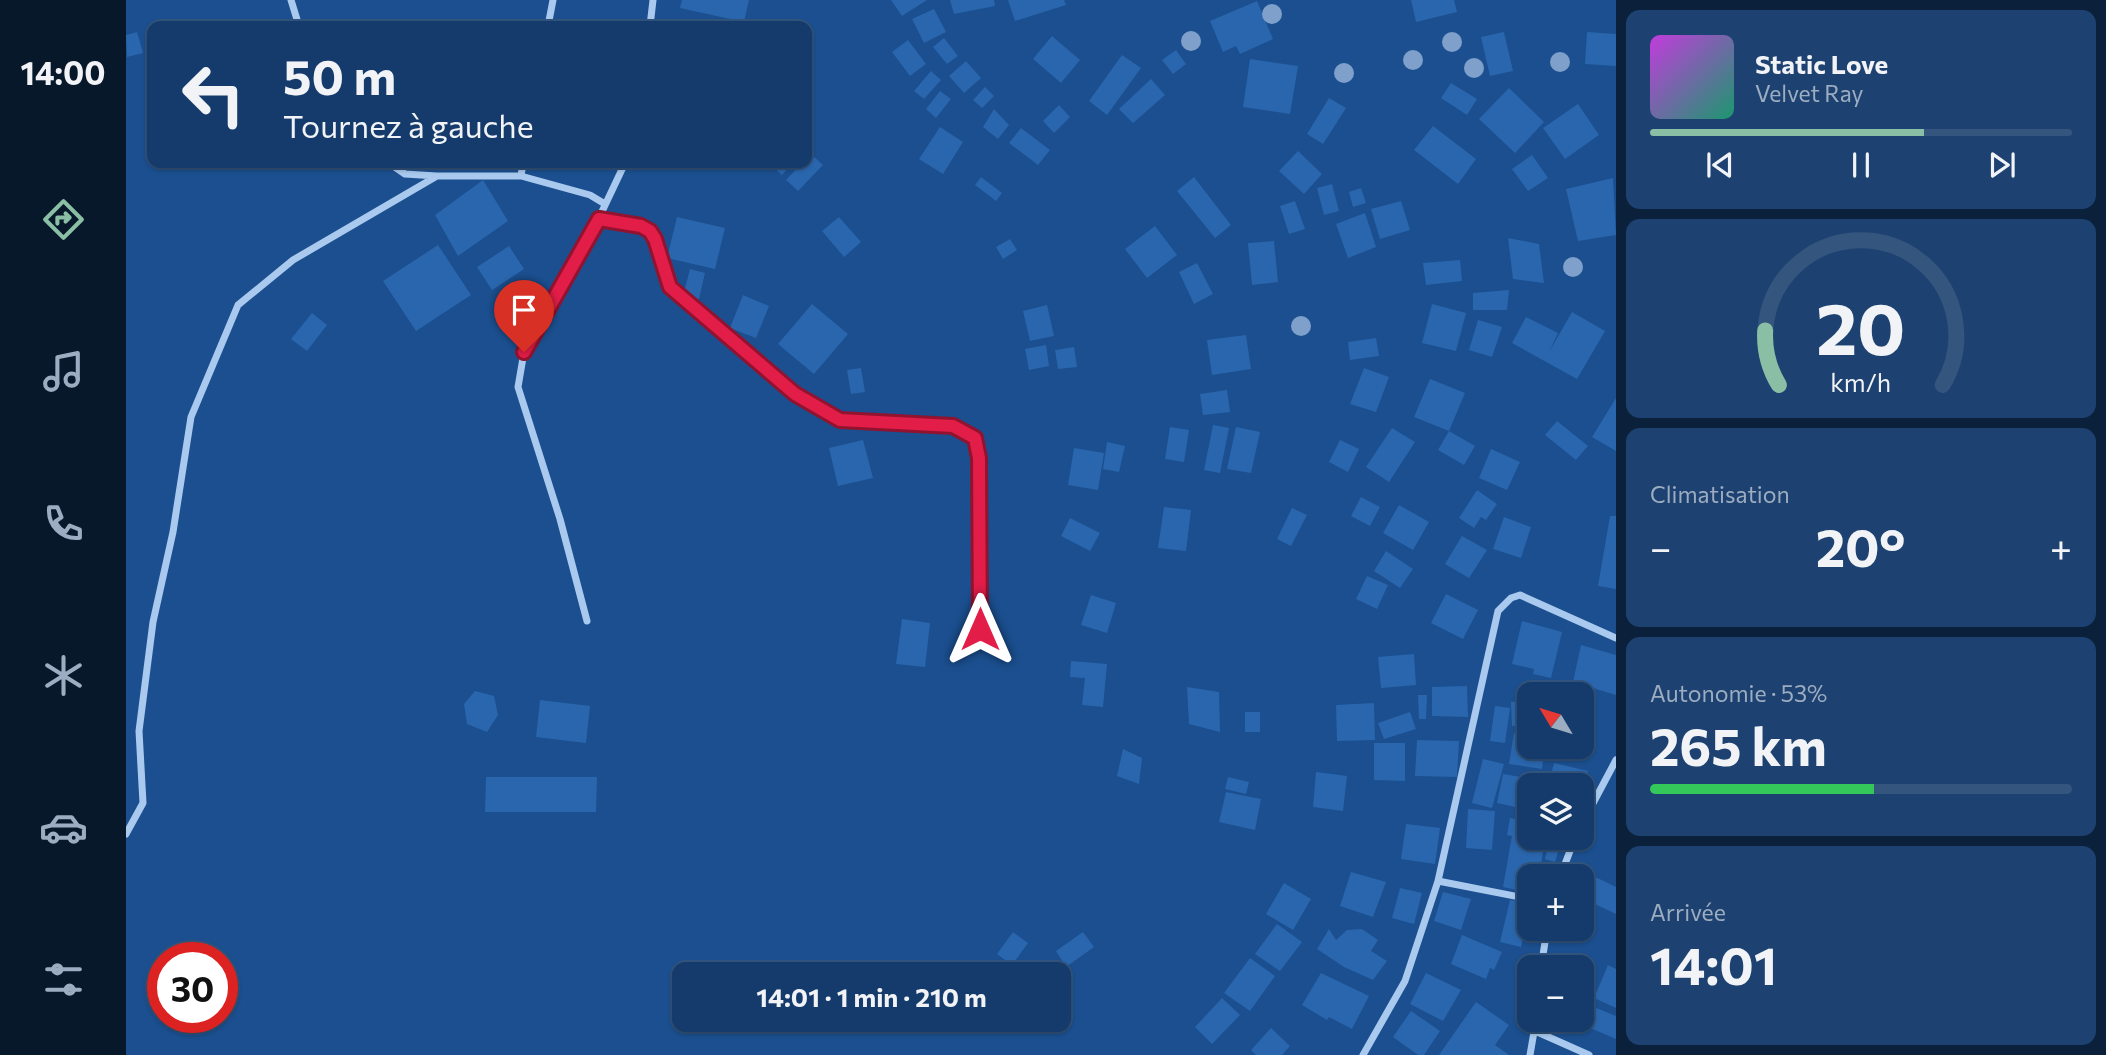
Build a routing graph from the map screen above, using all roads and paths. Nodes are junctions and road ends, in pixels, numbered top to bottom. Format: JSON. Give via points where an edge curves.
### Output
{"nodes":[{"id":1,"x":291,"y":0,"type":"edge"},
{"id":2,"x":553,"y":0,"type":"edge"},
{"id":3,"x":653,"y":0,"type":"edge"},
{"id":4,"x":297,"y":21,"type":"edge"},
{"id":5,"x":549,"y":21,"type":"edge"},
{"id":6,"x":651,"y":21,"type":"edge"},
{"id":7,"x":397,"y":168,"type":"edge"},
{"id":8,"x":522,"y":168,"type":"edge"},
{"id":9,"x":623,"y":168,"type":"edge"},
{"id":10,"x":437,"y":176,"type":"junction"},
{"id":11,"x":521,"y":176,"type":"junction"},
{"id":12,"x":605,"y":204,"type":"junction"},
{"id":13,"x":599,"y":219,"type":"junction"},
{"id":14,"x":587,"y":621,"type":"dead end"},
{"id":15,"x":980,"y":629,"type":"dead end"},
{"id":16,"x":1616,"y":639,"type":"edge"},
{"id":17,"x":1616,"y":760,"type":"edge"},
{"id":18,"x":1594,"y":801,"type":"edge"},
{"id":19,"x":126,"y":834,"type":"edge"},
{"id":20,"x":1438,"y":881,"type":"junction"},
{"id":21,"x":1517,"y":896,"type":"edge"},
{"id":22,"x":1535,"y":1032,"type":"edge"},
{"id":23,"x":1537,"y":1032,"type":"edge"},
{"id":24,"x":1363,"y":1055,"type":"edge"},
{"id":25,"x":1530,"y":1055,"type":"edge"},
{"id":26,"x":1589,"y":1055,"type":"edge"}],
"edges":[{"from":1,"to":4,"type":"street"},
{"from":2,"to":5,"type":"street"},
{"from":3,"to":6,"type":"street"},
{"from":7,"to":10,"type":"street","via":[[405,174]]},
{"from":8,"to":11,"type":"street"},
{"from":9,"to":12,"type":"street"},
{"from":10,"to":11,"type":"street"},
{"from":10,"to":19,"type":"street","via":[[293,260],[238,306],[191,417],[153,622],[139,731],[143,803]]},
{"from":11,"to":12,"type":"street","via":[[590,195]]},
{"from":12,"to":13,"type":"street"},
{"from":13,"to":14,"type":"street","via":[[524,352],[518,387]]},
{"from":13,"to":15,"type":"street","via":[[650,231],[670,287],[795,394],[840,420],[953,426],[975,438]]},
{"from":16,"to":20,"type":"street","via":[[1520,594],[1498,611]]},
{"from":17,"to":18,"type":"street"},
{"from":20,"to":21,"type":"street"},
{"from":20,"to":24,"type":"street","via":[[1405,981]]},
{"from":22,"to":25,"type":"street"},
{"from":23,"to":26,"type":"street"}]}
